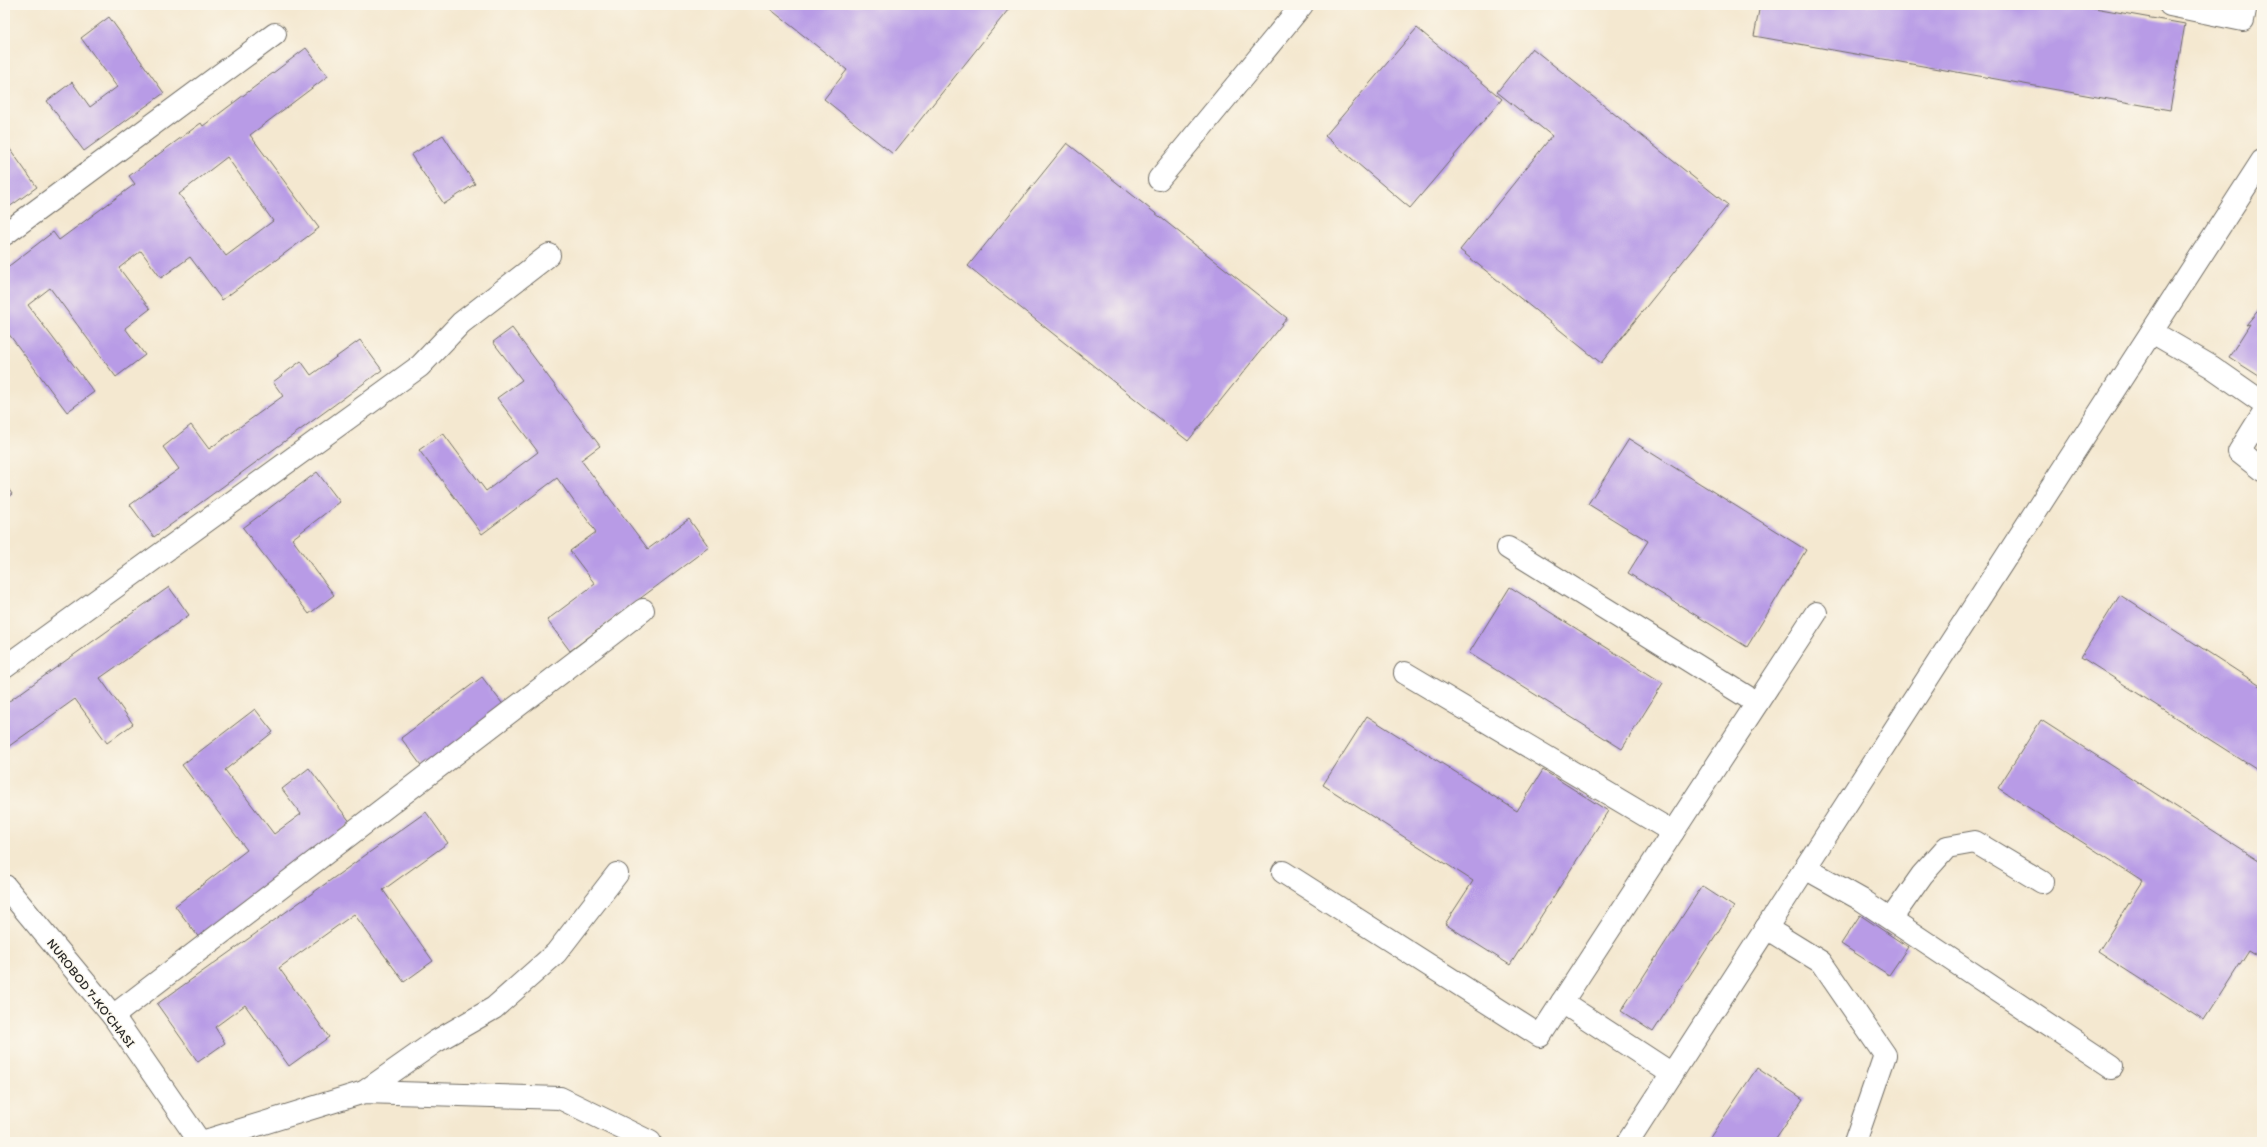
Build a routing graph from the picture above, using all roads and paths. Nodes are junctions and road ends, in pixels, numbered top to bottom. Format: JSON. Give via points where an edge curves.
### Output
{"nodes":[{"id":1,"x":1302,"y":5,"type":"edge"},
{"id":2,"x":2170,"y":5,"type":"edge"},
{"id":3,"x":2246,"y":5,"type":"edge"},
{"id":4,"x":275,"y":34,"type":"dead end"},
{"id":5,"x":2262,"y":161,"type":"edge"},
{"id":6,"x":1160,"y":179,"type":"dead end"},
{"id":7,"x":5,"y":234,"type":"edge"},
{"id":8,"x":549,"y":256,"type":"dead end"},
{"id":9,"x":2152,"y":332,"type":"junction"},
{"id":10,"x":2262,"y":402,"type":"edge"},
{"id":11,"x":2262,"y":415,"type":"edge"},
{"id":12,"x":2262,"y":470,"type":"edge"},
{"id":13,"x":1508,"y":548,"type":"dead end"},
{"id":14,"x":643,"y":610,"type":"dead end"},
{"id":15,"x":1816,"y":613,"type":"dead end"},
{"id":16,"x":5,"y":667,"type":"edge"},
{"id":17,"x":1405,"y":673,"type":"dead end"},
{"id":18,"x":1757,"y":703,"type":"junction"},
{"id":19,"x":1673,"y":832,"type":"junction"},
{"id":20,"x":1805,"y":868,"type":"junction"},
{"id":21,"x":1283,"y":872,"type":"dead end"},
{"id":22,"x":617,"y":874,"type":"dead end"},
{"id":23,"x":2042,"y":882,"type":"dead end"},
{"id":24,"x":5,"y":886,"type":"edge"},
{"id":25,"x":1891,"y":919,"type":"junction"},
{"id":26,"x":1766,"y":928,"type":"junction"},
{"id":27,"x":1562,"y":1002,"type":"junction"},
{"id":28,"x":113,"y":1016,"type":"junction"},
{"id":29,"x":2112,"y":1067,"type":"dead end"},
{"id":30,"x":1672,"y":1074,"type":"junction"},
{"id":31,"x":364,"y":1092,"type":"junction"},
{"id":32,"x":201,"y":1142,"type":"edge"},
{"id":33,"x":650,"y":1142,"type":"edge"},
{"id":34,"x":1628,"y":1142,"type":"edge"},
{"id":35,"x":1855,"y":1142,"type":"edge"}],
"edges":[{"from":1,"to":6,"type":"street"},
{"from":2,"to":3,"type":"street","via":[[2243,20]]},
{"from":4,"to":7,"type":"street"},
{"from":5,"to":9,"type":"street"},
{"from":8,"to":16,"type":"street","via":[[461,323],[420,366]]},
{"from":9,"to":10,"type":"street","via":[[2212,367]]},
{"from":9,"to":20,"type":"street"},
{"from":11,"to":12,"type":"street","via":[[2239,452]]},
{"from":13,"to":18,"type":"street"},
{"from":14,"to":28,"type":"street"},
{"from":15,"to":18,"type":"street"},
{"from":17,"to":19,"type":"street"},
{"from":18,"to":19,"type":"street"},
{"from":19,"to":27,"type":"street"},
{"from":20,"to":25,"type":"street"},
{"from":20,"to":26,"type":"street"},
{"from":21,"to":27,"type":"street","via":[[1540,1036]]},
{"from":22,"to":31,"type":"street","via":[[556,953],[494,1008],[435,1042]]},
{"from":23,"to":25,"type":"street","via":[[1976,842],[1946,847],[1922,875]]},
{"from":24,"to":28,"type":"street","name":"NUROBOD 7-KO‘CHASI"},
{"from":25,"to":29,"type":"street"},
{"from":26,"to":30,"type":"street"},
{"from":26,"to":35,"type":"street","via":[[1821,962],[1885,1055]]},
{"from":27,"to":30,"type":"street"},
{"from":28,"to":32,"type":"street","name":"NUROBOD 7-KO‘CHASI"},
{"from":30,"to":34,"type":"street"},
{"from":31,"to":32,"type":"street"},
{"from":31,"to":33,"type":"street","via":[[560,1098]]}]}
